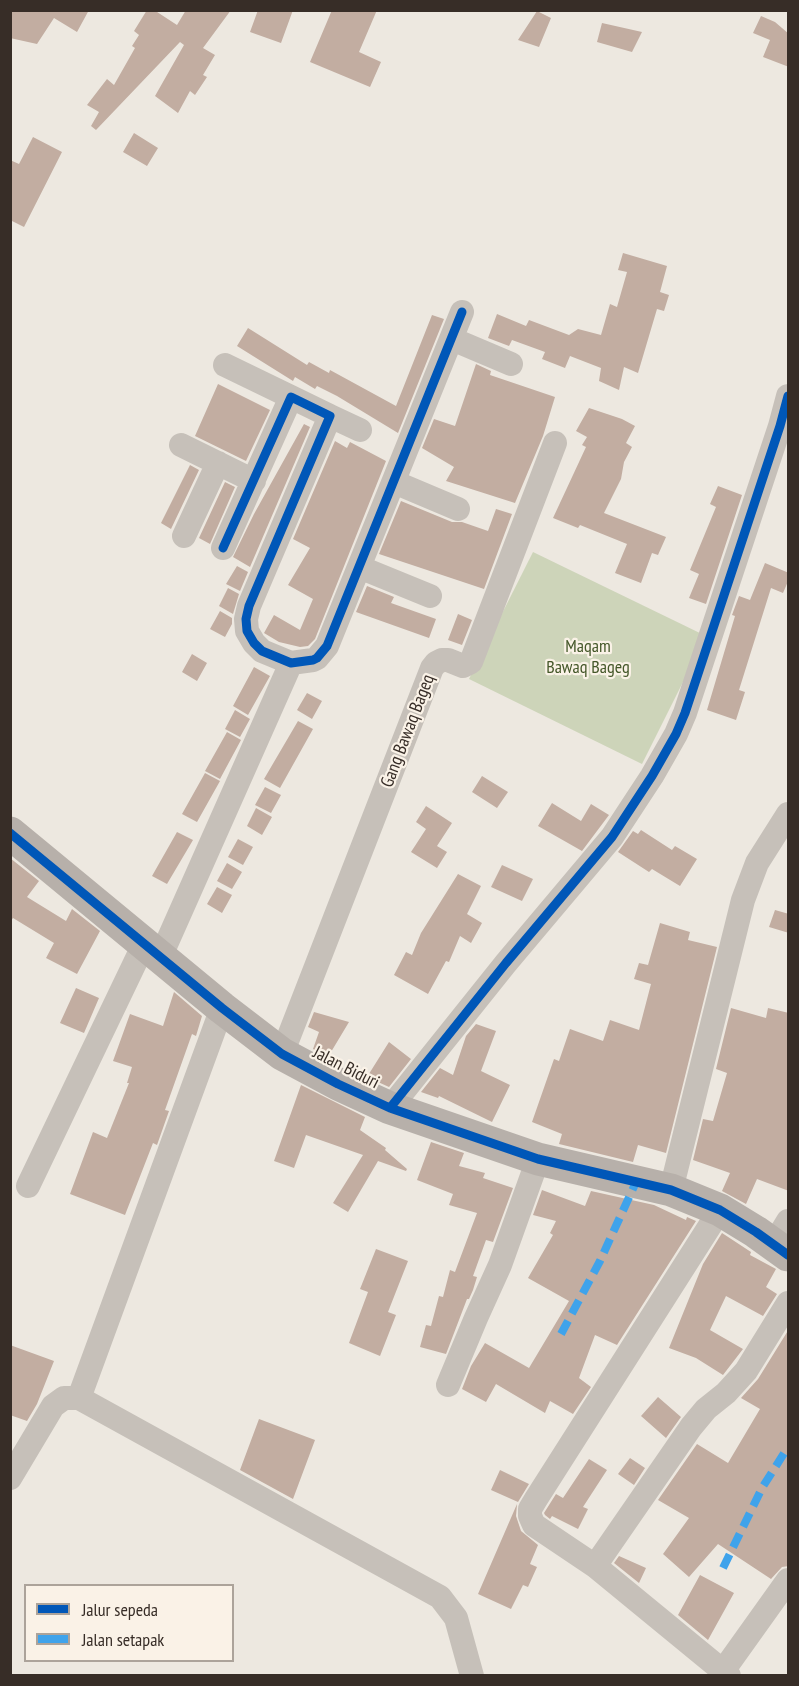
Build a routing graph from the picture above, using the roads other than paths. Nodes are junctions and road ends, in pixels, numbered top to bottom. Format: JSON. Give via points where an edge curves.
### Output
{"nodes":[{"id":1,"x":462,"y":312,"type":"dead end"},
{"id":2,"x":452,"y":339,"type":"junction"},
{"id":3,"x":511,"y":364,"type":"dead end"},
{"id":4,"x":225,"y":365,"type":"dead end"},
{"id":5,"x":789,"y":396,"type":"edge"},
{"id":6,"x":291,"y":397,"type":"junction"},
{"id":7,"x":330,"y":416,"type":"junction"},
{"id":8,"x":360,"y":430,"type":"dead end"},
{"id":9,"x":555,"y":443,"type":"dead end"},
{"id":10,"x":181,"y":445,"type":"dead end"},
{"id":11,"x":218,"y":463,"type":"junction"},
{"id":12,"x":254,"y":481,"type":"junction"},
{"id":13,"x":394,"y":482,"type":"junction"},
{"id":14,"x":458,"y":509,"type":"dead end"},
{"id":15,"x":184,"y":536,"type":"dead end"},
{"id":16,"x":223,"y":548,"type":"dead end"},
{"id":17,"x":359,"y":567,"type":"junction"},
{"id":18,"x":430,"y":596,"type":"dead end"},
{"id":19,"x":291,"y":663,"type":"junction"},
{"id":20,"x":789,"y":814,"type":"edge"},
{"id":21,"x":10,"y":833,"type":"edge"},
{"id":22,"x":152,"y":951,"type":"junction"},
{"id":23,"x":222,"y":1008,"type":"junction"},
{"id":24,"x":282,"y":1054,"type":"junction"},
{"id":25,"x":390,"y":1108,"type":"junction"},
{"id":26,"x":538,"y":1159,"type":"junction"},
{"id":27,"x":28,"y":1186,"type":"dead end"},
{"id":28,"x":671,"y":1190,"type":"junction"},
{"id":29,"x":720,"y":1210,"type":"junction"},
{"id":30,"x":784,"y":1240,"type":"edge"},
{"id":31,"x":789,"y":1303,"type":"edge"},
{"id":32,"x":448,"y":1385,"type":"dead end"},
{"id":33,"x":79,"y":1398,"type":"junction"},
{"id":34,"x":10,"y":1479,"type":"edge"},
{"id":35,"x":595,"y":1566,"type":"junction"},
{"id":36,"x":789,"y":1580,"type":"edge"},
{"id":37,"x":726,"y":1673,"type":"edge"},
{"id":38,"x":472,"y":1676,"type":"edge"}],
"edges":[{"from":1,"to":2,"type":"street"},
{"from":2,"to":3,"type":"street"},
{"from":2,"to":13,"type":"street"},
{"from":4,"to":6,"type":"street"},
{"from":5,"to":25,"type":"street","via":[[685,713],[660,761],[612,837]]},
{"from":6,"to":7,"type":"street"},
{"from":6,"to":12,"type":"street"},
{"from":7,"to":8,"type":"street"},
{"from":7,"to":19,"type":"street","via":[[246,619],[248,631],[262,651]]},
{"from":9,"to":24,"type":"street","name":"Gang Bawaq Bageq","via":[[471,662],[463,666],[442,660],[432,668]]},
{"from":10,"to":11,"type":"street"},
{"from":11,"to":12,"type":"street"},
{"from":11,"to":15,"type":"street"},
{"from":12,"to":16,"type":"street"},
{"from":13,"to":14,"type":"street"},
{"from":13,"to":17,"type":"street"},
{"from":17,"to":18,"type":"street"},
{"from":17,"to":19,"type":"street","via":[[327,646],[313,660]]},
{"from":19,"to":22,"type":"street"},
{"from":20,"to":28,"type":"street","via":[[758,863],[743,900]]},
{"from":21,"to":22,"type":"street","name":"Jalan Biduri"},
{"from":22,"to":23,"type":"street","name":"Jalan Biduri"},
{"from":22,"to":27,"type":"street"},
{"from":23,"to":24,"type":"street","name":"Jalan Biduri"},
{"from":23,"to":33,"type":"street"},
{"from":24,"to":25,"type":"street","name":"Jalan Biduri"},
{"from":25,"to":26,"type":"street","name":"Jalan Biduri"},
{"from":26,"to":28,"type":"street","name":"Jalan Biduri"},
{"from":26,"to":32,"type":"street","via":[[500,1265]]},
{"from":28,"to":29,"type":"street","name":"Jalan Biduri"},
{"from":29,"to":30,"type":"street","name":"Jalan Biduri"},
{"from":29,"to":35,"type":"street","via":[[530,1509],[534,1525]]},
{"from":31,"to":35,"type":"street","via":[[746,1371],[696,1421]]},
{"from":33,"to":34,"type":"street","via":[[64,1398],[53,1406]]},
{"from":33,"to":38,"type":"street","via":[[440,1597],[456,1618]]},
{"from":35,"to":37,"type":"street"},
{"from":36,"to":37,"type":"street"}]}
